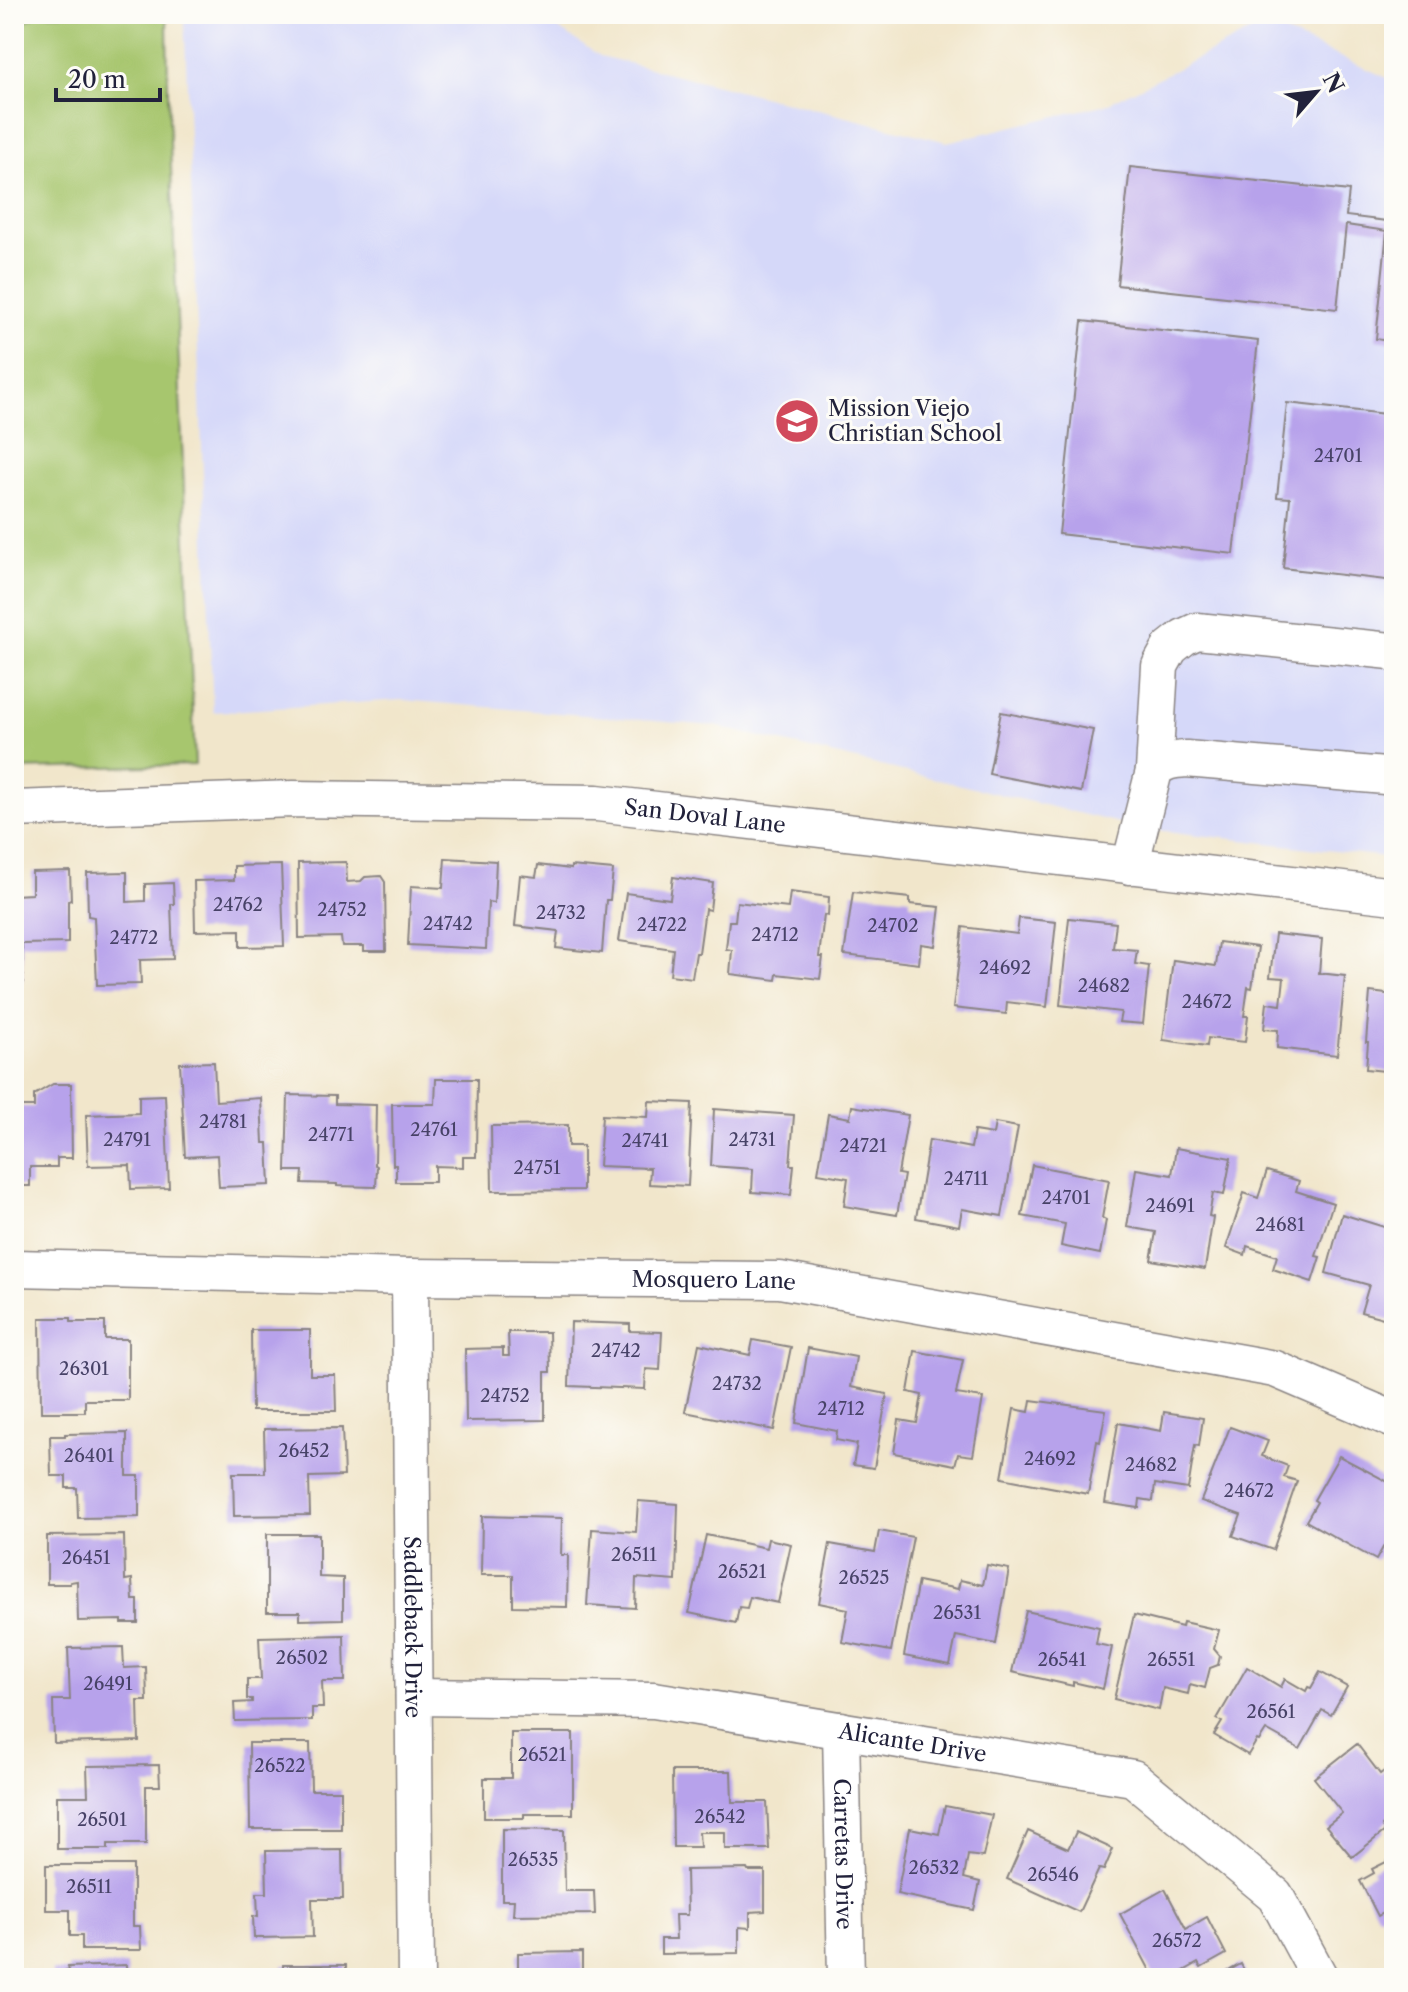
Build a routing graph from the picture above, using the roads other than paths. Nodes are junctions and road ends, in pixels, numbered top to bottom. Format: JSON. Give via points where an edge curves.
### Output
{"nodes":[{"id":1,"x":1394,"y":653,"type":"edge"},
{"id":2,"x":1154,"y":771,"type":"junction"},
{"id":3,"x":1394,"y":779,"type":"edge"},
{"id":4,"x":14,"y":809,"type":"edge"},
{"id":5,"x":1130,"y":866,"type":"junction"},
{"id":6,"x":1394,"y":896,"type":"edge"},
{"id":7,"x":14,"y":1268,"type":"edge"},
{"id":8,"x":410,"y":1277,"type":"junction"},
{"id":9,"x":1394,"y":1420,"type":"edge"},
{"id":10,"x":414,"y":1697,"type":"junction"},
{"id":11,"x":841,"y":1730,"type":"junction"},
{"id":12,"x":416,"y":1978,"type":"edge"},
{"id":13,"x":846,"y":1978,"type":"edge"},
{"id":14,"x":1320,"y":1978,"type":"edge"}],
"edges":[{"from":1,"to":2,"type":"street","via":[[1197,631],[1184,637],[1160,666]]},
{"from":2,"to":3,"type":"street","via":[[1160,764],[1186,759]]},
{"from":2,"to":5,"type":"street"},
{"from":4,"to":5,"type":"street","name":"San Doval Lane","via":[[293,799],[597,803]]},
{"from":5,"to":6,"type":"street","name":"San Doval Lane"},
{"from":7,"to":8,"type":"street","name":"Mosquero Lane"},
{"from":8,"to":9,"type":"street","name":"Mosquero Lane","via":[[780,1280],[1275,1369]]},
{"from":8,"to":10,"type":"street","name":"Saddleback Drive"},
{"from":10,"to":11,"type":"street","name":"Alicante Drive","via":[[654,1700]]},
{"from":10,"to":12,"type":"street","name":"Saddleback Drive"},
{"from":11,"to":13,"type":"street","name":"Carretas Drive"},
{"from":11,"to":14,"type":"street","name":"Alicante Drive","via":[[1133,1778],[1275,1895]]}]}
